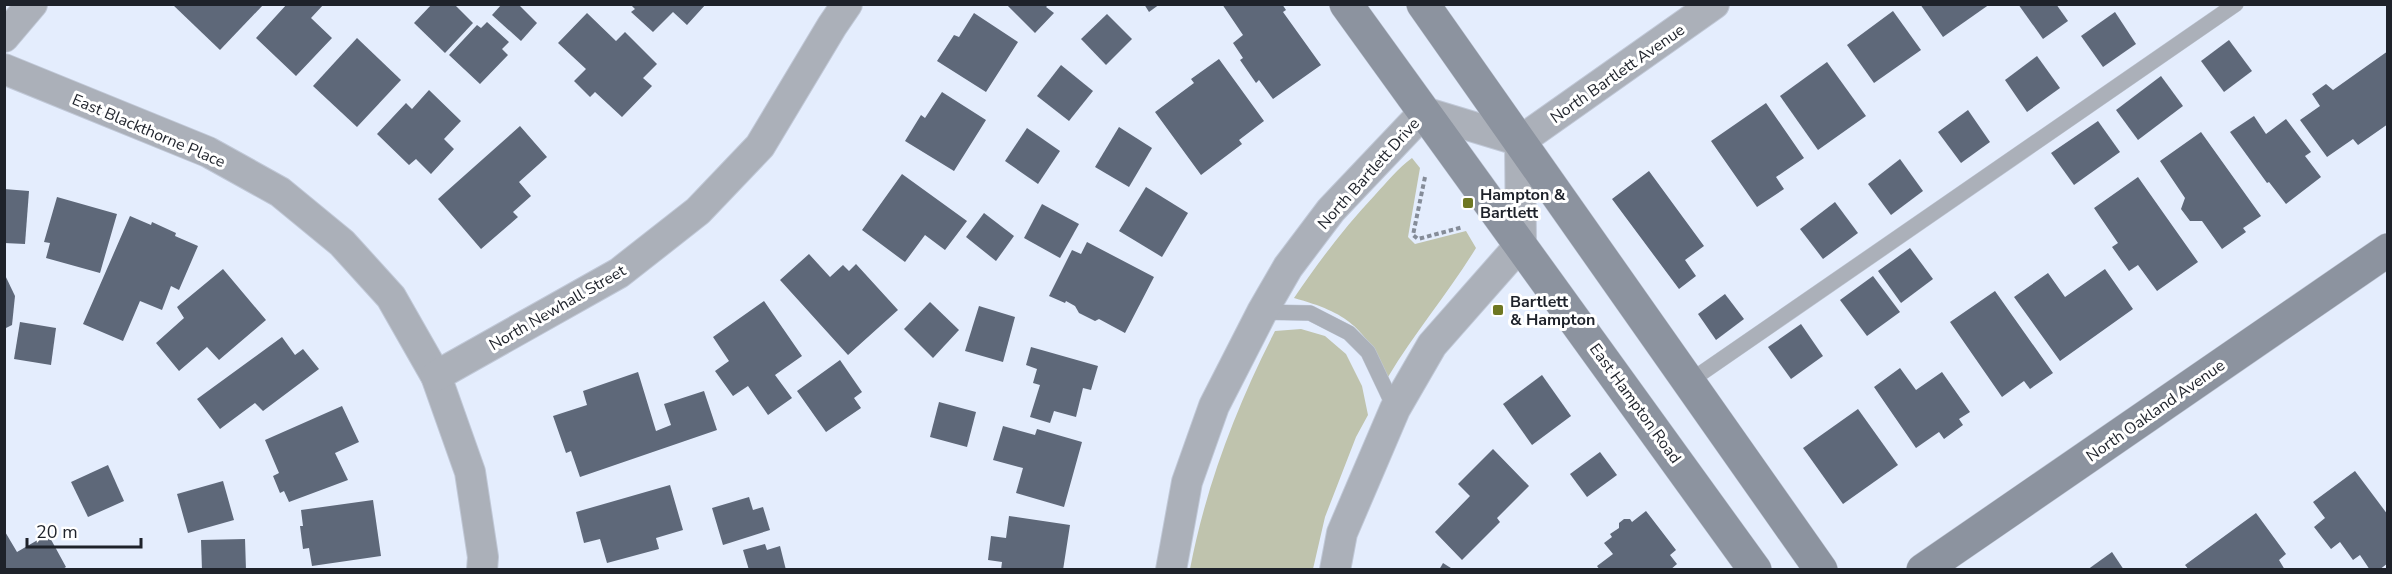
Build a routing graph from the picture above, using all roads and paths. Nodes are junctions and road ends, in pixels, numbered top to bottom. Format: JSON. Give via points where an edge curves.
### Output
{"nodes":[{"id":1,"x":32,"y":4,"type":"edge"},
{"id":2,"x":847,"y":4,"type":"edge"},
{"id":3,"x":1346,"y":4,"type":"edge"},
{"id":4,"x":1423,"y":4,"type":"edge"},
{"id":5,"x":1714,"y":4,"type":"edge"},
{"id":6,"x":2236,"y":4,"type":"edge"},
{"id":7,"x":4,"y":37,"type":"edge"},
{"id":8,"x":4,"y":69,"type":"edge"},
{"id":9,"x":1424,"y":112,"type":"junction"},
{"id":10,"x":1521,"y":141,"type":"junction"},
{"id":11,"x":1427,"y":168,"type":"dead end"},
{"id":12,"x":1468,"y":226,"type":"dead end"},
{"id":13,"x":1521,"y":244,"type":"junction"},
{"id":14,"x":2388,"y":250,"type":"edge"},
{"id":15,"x":1262,"y":312,"type":"junction"},
{"id":16,"x":436,"y":375,"type":"junction"},
{"id":17,"x":1690,"y":381,"type":"junction"},
{"id":18,"x":1395,"y":410,"type":"junction"},
{"id":19,"x":482,"y":570,"type":"edge"},
{"id":20,"x":1171,"y":570,"type":"edge"},
{"id":21,"x":1335,"y":570,"type":"edge"},
{"id":22,"x":1755,"y":570,"type":"edge"},
{"id":23,"x":1821,"y":570,"type":"edge"},
{"id":24,"x":1923,"y":570,"type":"edge"}],
"edges":[{"from":1,"to":7,"type":"street"},
{"from":2,"to":16,"type":"street","name":"North Newhall Street","via":[[760,146],[698,211],[619,273]]},
{"from":3,"to":9,"type":"main road","name":"East Hampton Road"},
{"from":4,"to":10,"type":"main road"},
{"from":5,"to":10,"type":"street","name":"North Bartlett Avenue"},
{"from":6,"to":17,"type":"lane"},
{"from":8,"to":16,"type":"street","name":"East Blackthorne Place","via":[[208,152],[280,192],[342,243],[391,297]]},
{"from":9,"to":10,"type":"street","name":"North Bartlett Drive"},
{"from":9,"to":13,"type":"main road","name":"East Hampton Road"},
{"from":9,"to":15,"type":"street","name":"North Bartlett Drive","via":[[1331,210],[1288,267]]},
{"from":10,"to":13,"type":"street"},
{"from":10,"to":17,"type":"main road"},
{"from":11,"to":12,"type":"path","via":[[1413,235],[1418,239]]},
{"from":13,"to":18,"type":"street","via":[[1432,345]]},
{"from":13,"to":22,"type":"main road","name":"East Hampton Road"},
{"from":14,"to":24,"type":"main road","name":"North Oakland Avenue"},
{"from":15,"to":18,"type":"lane","via":[[1310,313],[1348,333],[1368,352]]},
{"from":15,"to":20,"type":"street","name":"North Bartlett Drive","via":[[1214,406],[1198,449],[1187,482]]},
{"from":16,"to":19,"type":"street","name":"East Blackthorne Place","via":[[470,472]]},
{"from":17,"to":23,"type":"main road"},
{"from":18,"to":21,"type":"street","via":[[1342,533]]}]}
